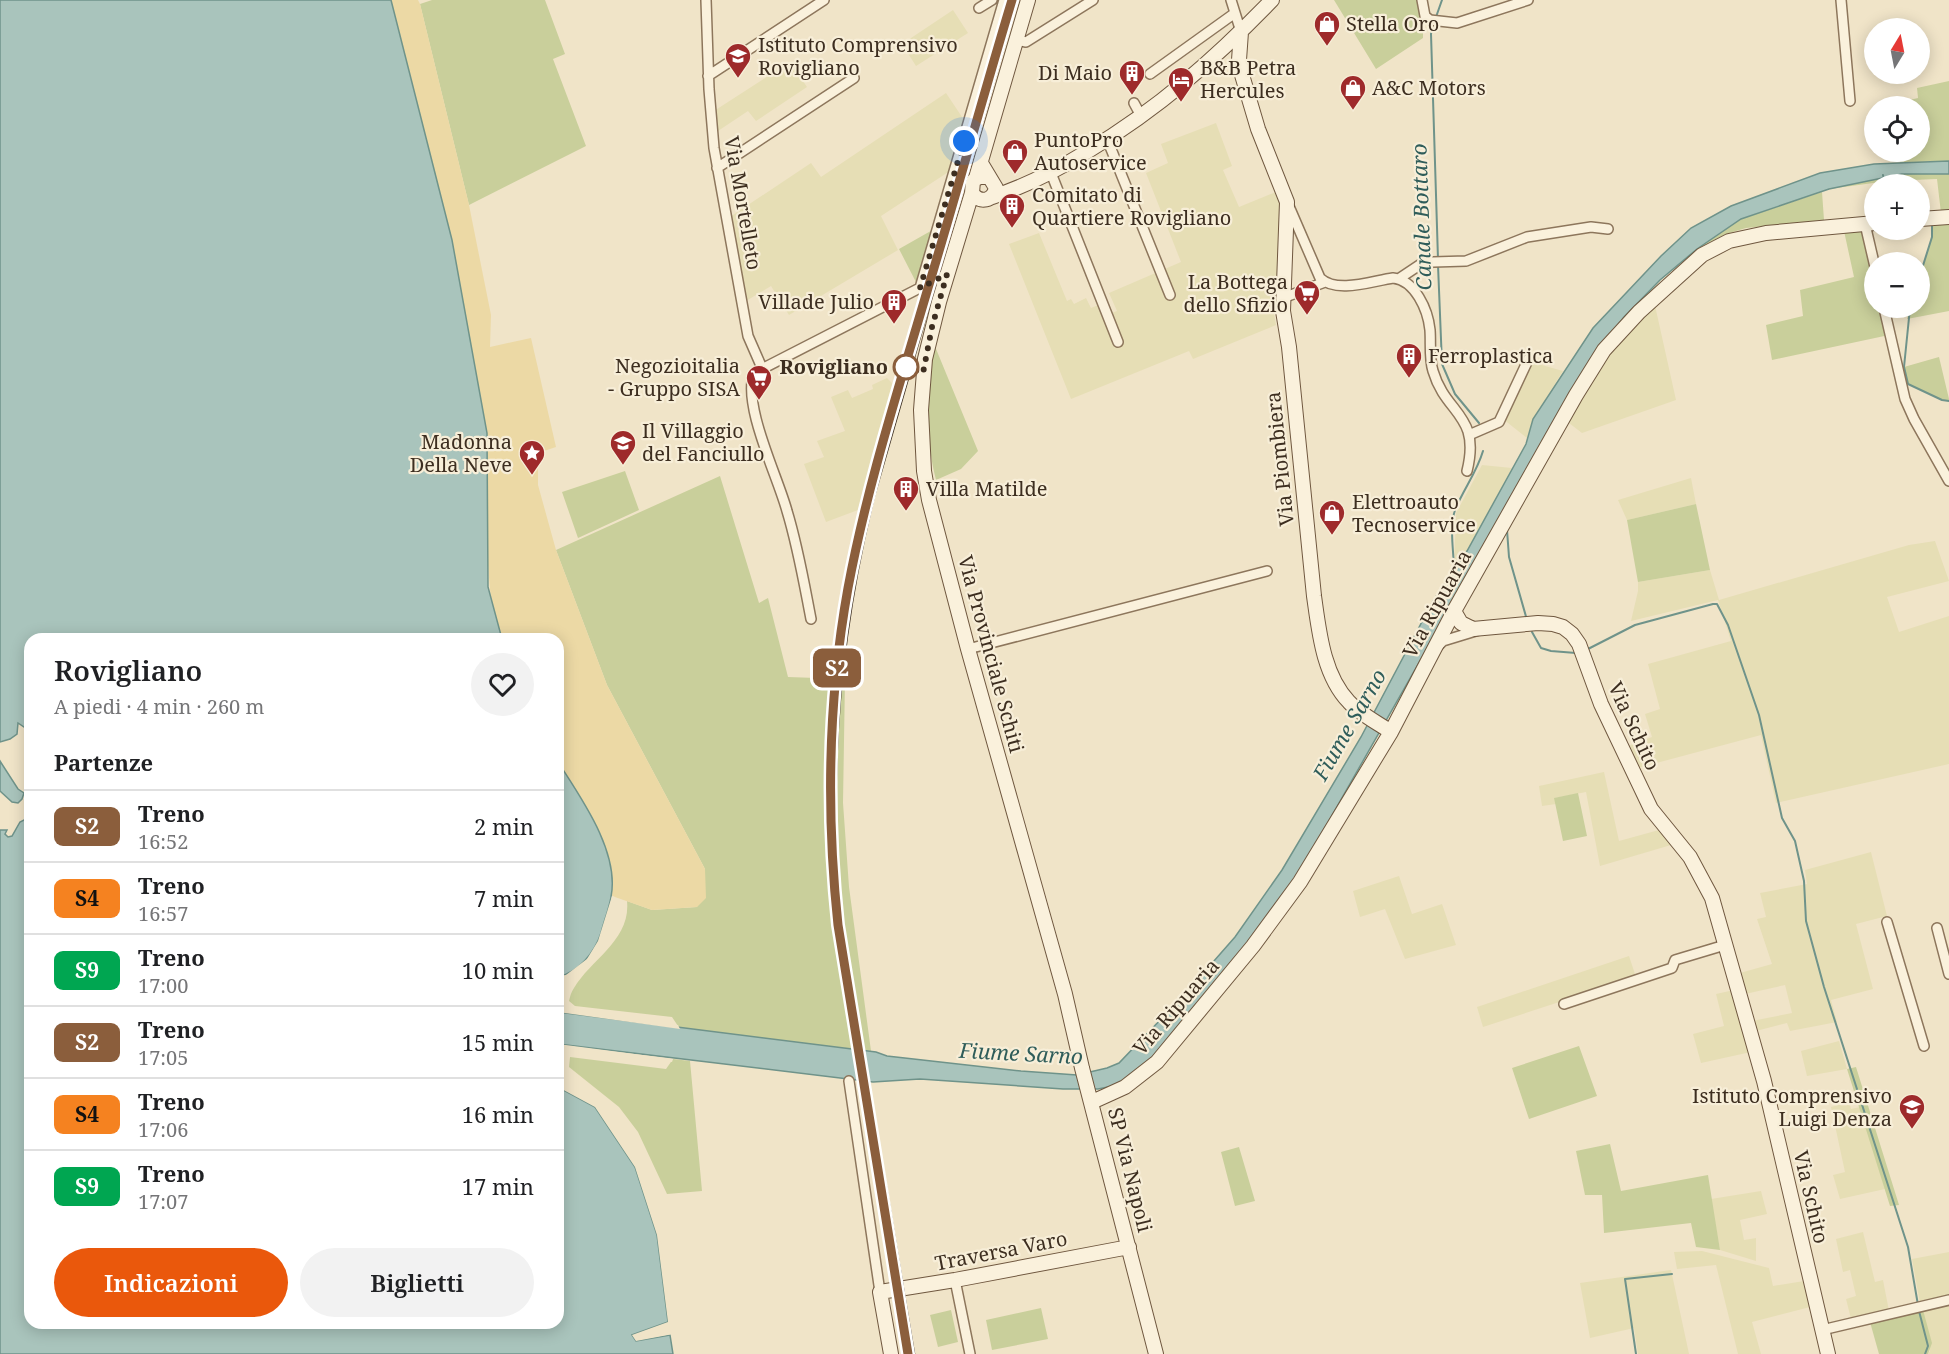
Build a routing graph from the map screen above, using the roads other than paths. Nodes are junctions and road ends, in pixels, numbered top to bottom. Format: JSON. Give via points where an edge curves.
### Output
{"nodes":[{"id":1,"x":706,"y":0,"type":"edge"},
{"id":2,"x":824,"y":0,"type":"edge"},
{"id":3,"x":992,"y":0,"type":"edge"},
{"id":4,"x":1005,"y":0,"type":"edge"},
{"id":5,"x":1028,"y":0,"type":"edge"},
{"id":6,"x":1093,"y":0,"type":"edge"},
{"id":7,"x":1231,"y":0,"type":"edge"},
{"id":8,"x":1272,"y":0,"type":"edge"},
{"id":9,"x":1422,"y":0,"type":"edge"},
{"id":10,"x":1528,"y":0,"type":"edge"},
{"id":11,"x":1841,"y":0,"type":"edge"},
{"id":12,"x":979,"y":8,"type":"dead end"},
{"id":13,"x":1235,"y":13,"type":"junction"},
{"id":14,"x":1241,"y":32,"type":"junction"},
{"id":15,"x":1016,"y":40,"type":"junction"},
{"id":16,"x":1150,"y":74,"type":"dead end"},
{"id":17,"x":708,"y":76,"type":"junction"},
{"id":18,"x":854,"y":78,"type":"dead end"},
{"id":19,"x":1850,"y":101,"type":"dead end"},
{"id":20,"x":1107,"y":140,"type":"junction"},
{"id":21,"x":717,"y":168,"type":"junction"},
{"id":22,"x":1051,"y":173,"type":"junction"},
{"id":23,"x":986,"y":179,"type":"junction"},
{"id":24,"x":1011,"y":190,"type":"junction"},
{"id":25,"x":982,"y":197,"type":"junction"},
{"id":26,"x":1287,"y":202,"type":"junction"},
{"id":27,"x":1949,"y":217,"type":"edge"},
{"id":28,"x":1930,"y":218,"type":"edge"},
{"id":29,"x":1864,"y":225,"type":"edge"},
{"id":30,"x":1608,"y":229,"type":"dead end"},
{"id":31,"x":947,"y":274,"type":"junction"},
{"id":32,"x":1400,"y":278,"type":"junction"},
{"id":33,"x":1324,"y":282,"type":"junction"},
{"id":34,"x":920,"y":288,"type":"junction"},
{"id":35,"x":1170,"y":296,"type":"dead end"},
{"id":36,"x":1283,"y":298,"type":"junction"},
{"id":37,"x":1886,"y":318,"type":"edge"},
{"id":38,"x":1118,"y":342,"type":"dead end"},
{"id":39,"x":1529,"y":358,"type":"dead end"},
{"id":40,"x":762,"y":368,"type":"junction"},
{"id":41,"x":1469,"y":435,"type":"junction"},
{"id":42,"x":1467,"y":471,"type":"dead end"},
{"id":43,"x":1949,"y":481,"type":"edge"},
{"id":44,"x":1267,"y":571,"type":"dead end"},
{"id":45,"x":1454,"y":611,"type":"junction"},
{"id":46,"x":811,"y":620,"type":"dead end"},
{"id":47,"x":1481,"y":630,"type":"junction"},
{"id":48,"x":1435,"y":648,"type":"junction"},
{"id":49,"x":968,"y":649,"type":"junction"},
{"id":50,"x":1391,"y":732,"type":"junction"},
{"id":51,"x":1887,"y":922,"type":"dead end"},
{"id":52,"x":1937,"y":928,"type":"dead end"},
{"id":53,"x":1725,"y":945,"type":"junction"},
{"id":54,"x":1949,"y":974,"type":"edge"},
{"id":55,"x":1564,"y":1004,"type":"dead end"},
{"id":56,"x":1924,"y":1047,"type":"dead end"},
{"id":57,"x":849,"y":1081,"type":"dead end"},
{"id":58,"x":1092,"y":1102,"type":"junction"},
{"id":59,"x":1129,"y":1247,"type":"junction"},
{"id":60,"x":955,"y":1280,"type":"junction"},
{"id":61,"x":880,"y":1292,"type":"junction"},
{"id":62,"x":1949,"y":1300,"type":"edge"},
{"id":63,"x":1822,"y":1330,"type":"junction"},
{"id":64,"x":891,"y":1354,"type":"edge"},
{"id":65,"x":970,"y":1354,"type":"edge"},
{"id":66,"x":1156,"y":1354,"type":"edge"},
{"id":67,"x":1828,"y":1354,"type":"edge"}],
"edges":[{"from":1,"to":17,"type":"street","name":"Via Mortelleto"},
{"from":2,"to":17,"type":"street"},
{"from":3,"to":12,"type":"street"},
{"from":4,"to":34,"type":"street"},
{"from":5,"to":15,"type":"street"},
{"from":6,"to":15,"type":"street","via":[[1026,42]]},
{"from":7,"to":13,"type":"street","name":"Via Piombiera"},
{"from":8,"to":14,"type":"street","name":"Via Provinciale Schiti"},
{"from":9,"to":10,"type":"street","via":[[1425,16],[1430,20],[1457,23]]},
{"from":11,"to":19,"type":"street"},
{"from":13,"to":14,"type":"street","name":"Via Piombiera"},
{"from":13,"to":16,"type":"street"},
{"from":14,"to":20,"type":"street","name":"Via Provinciale Schiti","via":[[1195,75],[1138,110]]},
{"from":14,"to":26,"type":"street","name":"Via Piombiera","via":[[1242,75]]},
{"from":15,"to":23,"type":"street","via":[[981,162]]},
{"from":17,"to":21,"type":"street","name":"Via Mortelleto"},
{"from":18,"to":21,"type":"street"},
{"from":20,"to":22,"type":"street","name":"Via Provinciale Schiti"},
{"from":20,"to":35,"type":"street"},
{"from":21,"to":40,"type":"street","name":"Via Mortelleto","via":[[748,336]]},
{"from":22,"to":24,"type":"street","name":"Via Provinciale Schiti"},
{"from":22,"to":38,"type":"street"},
{"from":23,"to":24,"type":"street"},
{"from":23,"to":25,"type":"street","via":[[995,191]]},
{"from":23,"to":25,"type":"street","via":[[972,185]]},
{"from":24,"to":25,"type":"street","name":"Via Provinciale Schiti"},
{"from":25,"to":31,"type":"street","name":"Via Provinciale Schiti","via":[[966,212]]},
{"from":26,"to":33,"type":"street","name":"Via Piombiera"},
{"from":26,"to":36,"type":"street","name":"Via Piombiera"},
{"from":27,"to":28,"type":"street"},
{"from":29,"to":45,"type":"street","name":"Via Ripuaria","via":[[1766,233],[1729,241],[1702,255],[1639,312],[1591,369]]},
{"from":30,"to":32,"type":"street","via":[[1591,227],[1540,234],[1466,261],[1421,264]]},
{"from":31,"to":34,"type":"street"},
{"from":31,"to":49,"type":"street","name":"Via Provinciale Schiti","via":[[924,366],[923,461],[929,500]]},
{"from":32,"to":33,"type":"street","via":[[1339,287]]},
{"from":32,"to":41,"type":"street","via":[[1413,287],[1429,321],[1433,374],[1459,412]]},
{"from":33,"to":36,"type":"street"},
{"from":34,"to":40,"type":"street"},
{"from":36,"to":50,"type":"street","name":"Via Piombiera","via":[[1319,627],[1326,659],[1339,690],[1351,704]]},
{"from":37,"to":43,"type":"street","via":[[1905,399]]},
{"from":39,"to":41,"type":"street","via":[[1499,422]]},
{"from":40,"to":46,"type":"street","via":[[752,377],[753,406],[801,560]]},
{"from":41,"to":42,"type":"street"},
{"from":44,"to":49,"type":"street"},
{"from":45,"to":47,"type":"street","via":[[1464,626]]},
{"from":45,"to":48,"type":"street","name":"Via Ripuaria"},
{"from":47,"to":48,"type":"street","via":[[1443,641]]},
{"from":47,"to":53,"type":"street","name":"Via Schito","via":[[1538,623],[1563,627],[1572,634],[1600,704],[1651,809],[1690,857],[1712,898]]},
{"from":48,"to":50,"type":"street","name":"Via Ripuaria"},
{"from":49,"to":58,"type":"street","name":"Via Provinciale Schiti"},
{"from":50,"to":58,"type":"street","name":"Via Ripuaria","via":[[1300,882],[1253,946],[1157,1062],[1125,1087]]},
{"from":51,"to":56,"type":"street"},
{"from":52,"to":54,"type":"street"},
{"from":53,"to":55,"type":"street","via":[[1675,960],[1672,968]]},
{"from":53,"to":63,"type":"street","name":"Via Schito","via":[[1764,1081]]},
{"from":57,"to":61,"type":"street"},
{"from":58,"to":59,"type":"street","name":"SP Via Napoli"},
{"from":59,"to":60,"type":"street","name":"Traversa Varo"},
{"from":59,"to":66,"type":"street","name":"SP Via Napoli"},
{"from":60,"to":61,"type":"street","name":"Traversa Varo"},
{"from":60,"to":65,"type":"street"},
{"from":61,"to":64,"type":"street"},
{"from":62,"to":63,"type":"street"},
{"from":63,"to":67,"type":"street","name":"Via Schito"}]}
